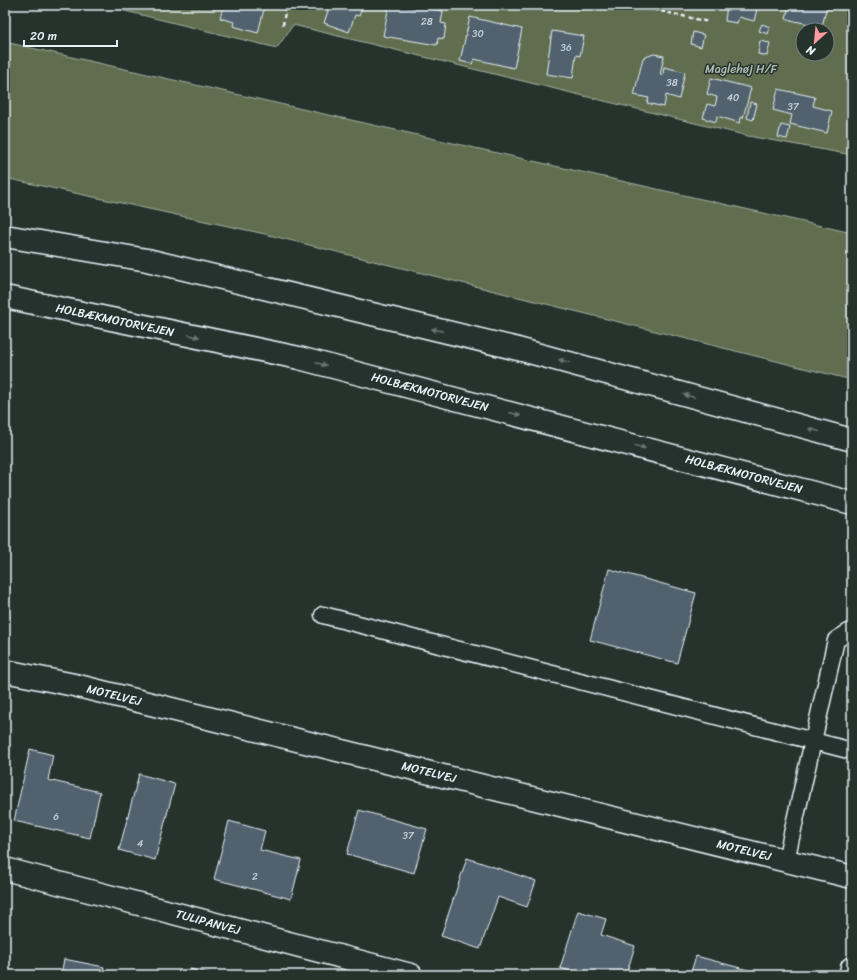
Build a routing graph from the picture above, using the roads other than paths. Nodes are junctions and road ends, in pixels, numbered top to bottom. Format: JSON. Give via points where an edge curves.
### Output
{"nodes":[{"id":1,"x":5,"y":236,"type":"edge"},
{"id":2,"x":5,"y":298,"type":"edge"},
{"id":3,"x":852,"y":440,"type":"edge"},
{"id":4,"x":852,"y":503,"type":"edge"},
{"id":5,"x":323,"y":615,"type":"dead end"},
{"id":6,"x":852,"y":630,"type":"edge"},
{"id":7,"x":5,"y":671,"type":"edge"},
{"id":8,"x":814,"y":741,"type":"junction"},
{"id":9,"x":852,"y":751,"type":"edge"},
{"id":10,"x":786,"y":860,"type":"junction"},
{"id":11,"x":5,"y":869,"type":"edge"},
{"id":12,"x":852,"y":877,"type":"edge"},
{"id":13,"x":852,"y":968,"type":"edge"},
{"id":14,"x":411,"y":975,"type":"edge"},
{"id":15,"x":850,"y":975,"type":"edge"}],
"edges":[{"from":3,"to":1,"type":"main road","one_way":true,"via":[[518,349],[147,260]]},
{"from":2,"to":4,"type":"main road","name":"HOLBÆKMOTORVEJEN","one_way":true,"via":[[298,358]]},
{"from":5,"to":8,"type":"lane"},
{"from":6,"to":8,"type":"lane","via":[[836,640]]},
{"from":7,"to":10,"type":"main road","name":"MOTELVEJ"},
{"from":8,"to":9,"type":"lane"},
{"from":8,"to":10,"type":"lane"},
{"from":10,"to":12,"type":"main road","name":"MOTELVEJ"},
{"from":11,"to":14,"type":"main road","name":"TULIPANVEJ"},
{"from":13,"to":15,"type":"main road"}]}
